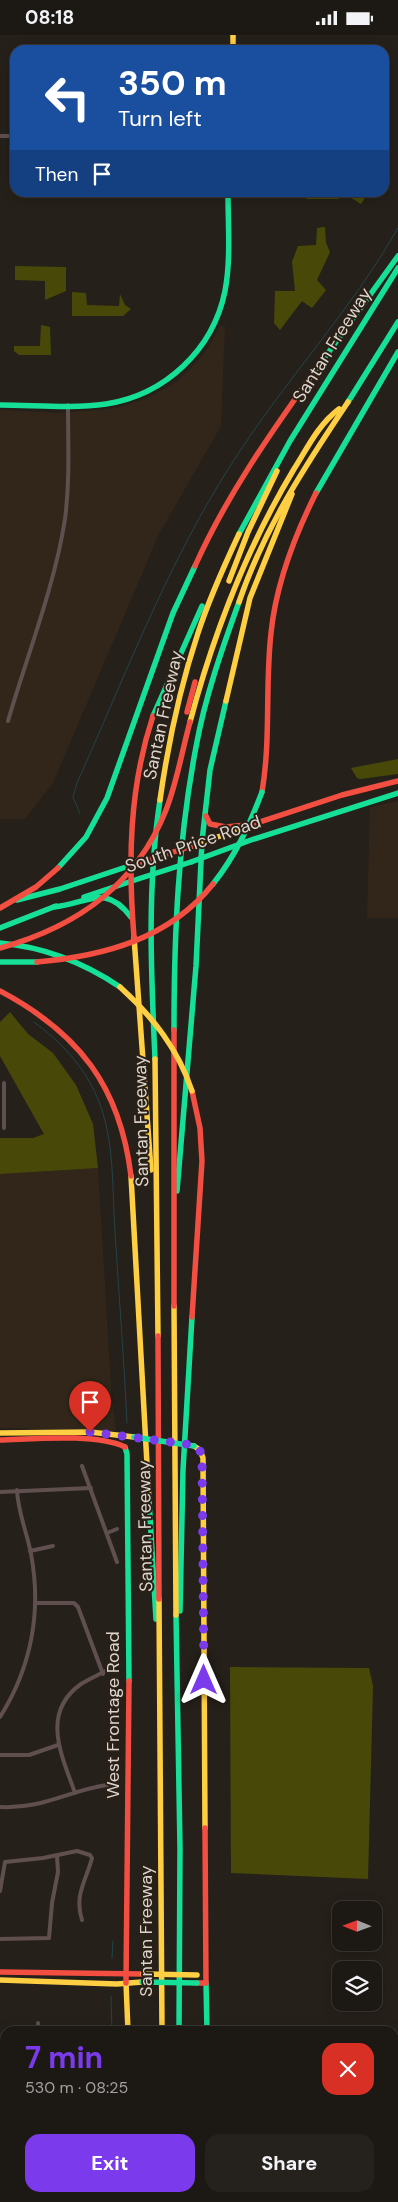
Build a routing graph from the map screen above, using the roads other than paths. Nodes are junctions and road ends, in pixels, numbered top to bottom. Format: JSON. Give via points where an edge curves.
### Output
{"nodes":[{"id":1,"x":228,"y":197,"type":"edge"},
{"id":2,"x":398,"y":256,"type":"edge"},
{"id":3,"x":398,"y":268,"type":"edge"},
{"id":4,"x":398,"y":322,"type":"edge"},
{"id":5,"x":398,"y":352,"type":"edge"},
{"id":6,"x":0,"y":405,"type":"edge"},
{"id":7,"x":68,"y":405,"type":"junction"},
{"id":8,"x":343,"y":407,"type":"junction"},
{"id":9,"x":297,"y":428,"type":"junction"},
{"id":10,"x":299,"y":475,"type":"junction"},
{"id":11,"x":251,"y":508,"type":"junction"},
{"id":12,"x":225,"y":591,"type":"dead end"},
{"id":13,"x":203,"y":653,"type":"dead end"},
{"id":14,"x":8,"y":721,"type":"dead end"},
{"id":15,"x":187,"y":722,"type":"junction"},
{"id":16,"x":398,"y":781,"type":"edge"},
{"id":17,"x":398,"y":793,"type":"edge"},
{"id":18,"x":205,"y":809,"type":"junction"},
{"id":19,"x":256,"y":823,"type":"junction"},
{"id":20,"x":202,"y":841,"type":"junction"},
{"id":21,"x":201,"y":859,"type":"junction"},
{"id":22,"x":130,"y":866,"type":"junction"},
{"id":23,"x":130,"y":882,"type":"junction"},
{"id":24,"x":0,"y":903,"type":"edge"},
{"id":25,"x":54,"y":907,"type":"junction"},
{"id":26,"x":0,"y":908,"type":"edge"},
{"id":27,"x":132,"y":918,"type":"junction"},
{"id":28,"x":0,"y":928,"type":"edge"},
{"id":29,"x":0,"y":943,"type":"edge"},
{"id":30,"x":0,"y":949,"type":"edge"},
{"id":31,"x":0,"y":962,"type":"edge"},
{"id":32,"x":0,"y":991,"type":"edge"},
{"id":33,"x":4,"y":1083,"type":"dead end"},
{"id":34,"x":4,"y":1128,"type":"dead end"},
{"id":35,"x":174,"y":1243,"type":"junction"},
{"id":36,"x":157,"y":1272,"type":"junction"},
{"id":37,"x":0,"y":1433,"type":"edge"},
{"id":38,"x":134,"y":1437,"type":"junction"},
{"id":39,"x":0,"y":1440,"type":"edge"},
{"id":40,"x":125,"y":1447,"type":"junction"},
{"id":41,"x":82,"y":1466,"type":"dead end"},
{"id":42,"x":91,"y":1488,"type":"junction"},
{"id":43,"x":17,"y":1491,"type":"junction"},
{"id":44,"x":0,"y":1492,"type":"edge"},
{"id":45,"x":116,"y":1529,"type":"dead end"},
{"id":46,"x":106,"y":1533,"type":"junction"},
{"id":47,"x":53,"y":1546,"type":"dead end"},
{"id":48,"x":30,"y":1551,"type":"junction"},
{"id":49,"x":117,"y":1562,"type":"dead end"},
{"id":50,"x":36,"y":1603,"type":"junction"},
{"id":51,"x":115,"y":1665,"type":"dead end"},
{"id":52,"x":160,"y":1673,"type":"junction"},
{"id":53,"x":103,"y":1674,"type":"junction"},
{"id":54,"x":0,"y":1717,"type":"edge"},
{"id":55,"x":178,"y":1733,"type":"junction"},
{"id":56,"x":58,"y":1745,"type":"junction"},
{"id":57,"x":0,"y":1755,"type":"edge"},
{"id":58,"x":106,"y":1785,"type":"dead end"},
{"id":59,"x":75,"y":1793,"type":"junction"},
{"id":60,"x":0,"y":1807,"type":"edge"},
{"id":61,"x":57,"y":1856,"type":"junction"},
{"id":62,"x":0,"y":1891,"type":"edge"},
{"id":63,"x":82,"y":1920,"type":"dead end"},
{"id":64,"x":0,"y":1939,"type":"edge"},
{"id":65,"x":0,"y":1972,"type":"edge"},
{"id":66,"x":126,"y":1974,"type":"junction"},
{"id":67,"x":206,"y":1976,"type":"junction"},
{"id":68,"x":0,"y":1980,"type":"edge"},
{"id":69,"x":126,"y":1983,"type":"junction"},
{"id":70,"x":206,"y":1983,"type":"junction"},
{"id":71,"x":128,"y":2026,"type":"edge"},
{"id":72,"x":162,"y":2026,"type":"edge"},
{"id":73,"x":180,"y":2026,"type":"edge"},
{"id":74,"x":207,"y":2026,"type":"edge"}],
"edges":[{"from":1,"to":7,"type":"main road","via":[[222,302],[207,338],[176,374],[157,387],[126,399],[96,405]]},
{"from":2,"to":26,"type":"main road","bridge":true,"via":[[269,435],[211,530],[170,621],[107,798],[86,837],[36,887]]},
{"from":3,"to":9,"type":"main road","name":"Santan Freeway"},
{"from":4,"to":8,"type":"main road","name":"Santan Freeway"},
{"from":5,"to":31,"type":"main road","bridge":true,"via":[[312,499],[285,565],[272,629],[268,750],[262,792],[249,828],[232,860],[213,885],[181,915],[156,932],[116,950],[71,960]]},
{"from":6,"to":7,"type":"main road"},
{"from":7,"to":14,"type":"street","via":[[67,495],[62,536]]},
{"from":8,"to":10,"type":"main road","name":"Santan Freeway"},
{"from":8,"to":15,"type":"main road","via":[[327,418],[252,541],[213,639]]},
{"from":9,"to":11,"type":"main road","name":"Santan Freeway"},
{"from":9,"to":12,"type":"main road"},
{"from":10,"to":18,"type":"main road","via":[[258,575],[243,623],[215,747]]},
{"from":10,"to":35,"type":"main road","name":"Santan Freeway","via":[[270,526],[220,656],[189,786],[180,842],[174,971]]},
{"from":11,"to":22,"type":"main road","via":[[234,533],[147,735],[136,781]]},
{"from":11,"to":36,"type":"main road","name":"Santan Freeway","via":[[208,603],[193,647],[167,755],[154,846],[152,956]]},
{"from":13,"to":15,"type":"main road"},
{"from":15,"to":29,"type":"main road","bridge":true,"via":[[162,808],[144,843],[123,873],[90,904],[66,920],[34,934]]},
{"from":15,"to":30,"type":"main road","bridge":true,"via":[[172,790],[161,821],[143,854],[122,880],[71,922],[42,936]]},
{"from":16,"to":19,"type":"main road","name":"South Price Road"},
{"from":17,"to":21,"type":"main road","name":"South Price Road"},
{"from":18,"to":19,"type":"main road","via":[[207,821],[218,828]]},
{"from":18,"to":20,"type":"main road"},
{"from":19,"to":20,"type":"main road","name":"South Price Road"},
{"from":20,"to":21,"type":"main road"},
{"from":20,"to":22,"type":"main road","name":"South Price Road","bridge":true},
{"from":21,"to":23,"type":"main road","name":"South Price Road","bridge":true},
{"from":21,"to":35,"type":"main road","via":[[196,966]]},
{"from":22,"to":23,"type":"main road"},
{"from":22,"to":24,"type":"main road","name":"South Price Road","via":[[38,895]]},
{"from":23,"to":25,"type":"main road","name":"South Price Road"},
{"from":23,"to":27,"type":"main road"},
{"from":25,"to":27,"type":"main road","via":[[112,897],[124,905]]},
{"from":25,"to":28,"type":"main road","name":"South Price Road"},
{"from":27,"to":36,"type":"main road","via":[[149,1109]]},
{"from":29,"to":55,"type":"main road","bridge":true,"via":[[34,946],[62,955],[120,987],[143,1007],[162,1032],[180,1061],[192,1091],[200,1128],[202,1161],[181,1523]]},
{"from":32,"to":52,"type":"main road","via":[[52,1022],[82,1052],[109,1094],[126,1139],[131,1175]]},
{"from":33,"to":34,"type":"street"},
{"from":35,"to":55,"type":"main road","name":"Santan Freeway"},
{"from":36,"to":52,"type":"main road","name":"Santan Freeway"},
{"from":37,"to":38,"type":"main road","via":[[90,1432]]},
{"from":38,"to":40,"type":"main road"},
{"from":38,"to":67,"type":"main road","bridge":true,"via":[[194,1446],[202,1455]]},
{"from":39,"to":40,"type":"main road","via":[[98,1440],[121,1443]]},
{"from":40,"to":66,"type":"main road","name":"West Frontage Road","via":[[130,1701]]},
{"from":41,"to":42,"type":"street"},
{"from":42,"to":43,"type":"street"},
{"from":42,"to":46,"type":"street"},
{"from":43,"to":44,"type":"street"},
{"from":43,"to":48,"type":"street"},
{"from":45,"to":46,"type":"street"},
{"from":46,"to":49,"type":"street"},
{"from":47,"to":48,"type":"street"},
{"from":48,"to":50,"type":"street"},
{"from":50,"to":53,"type":"street","via":[[74,1603],[78,1607]]},
{"from":50,"to":54,"type":"street","via":[[34,1629],[23,1672]]},
{"from":51,"to":53,"type":"street"},
{"from":52,"to":72,"type":"main road","name":"Santan Freeway"},
{"from":53,"to":56,"type":"street","via":[[83,1683],[64,1702],[56,1731]]},
{"from":55,"to":73,"type":"main road","name":"Santan Freeway"},
{"from":56,"to":57,"type":"street","via":[[28,1755]]},
{"from":56,"to":59,"type":"street"},
{"from":58,"to":59,"type":"street"},
{"from":59,"to":60,"type":"street","via":[[28,1806]]},
{"from":61,"to":62,"type":"street","via":[[5,1862]]},
{"from":61,"to":63,"type":"street","via":[[77,1851],[92,1858],[79,1898]]},
{"from":61,"to":64,"type":"street","via":[[58,1872],[49,1938]]},
{"from":65,"to":66,"type":"main road"},
{"from":66,"to":67,"type":"main road","bridge":true},
{"from":66,"to":69,"type":"main road","name":"West Frontage Road"},
{"from":67,"to":70,"type":"main road"},
{"from":68,"to":69,"type":"main road"},
{"from":69,"to":70,"type":"main road","bridge":true},
{"from":69,"to":71,"type":"main road","name":"West Frontage Road"},
{"from":70,"to":74,"type":"main road"}]}
